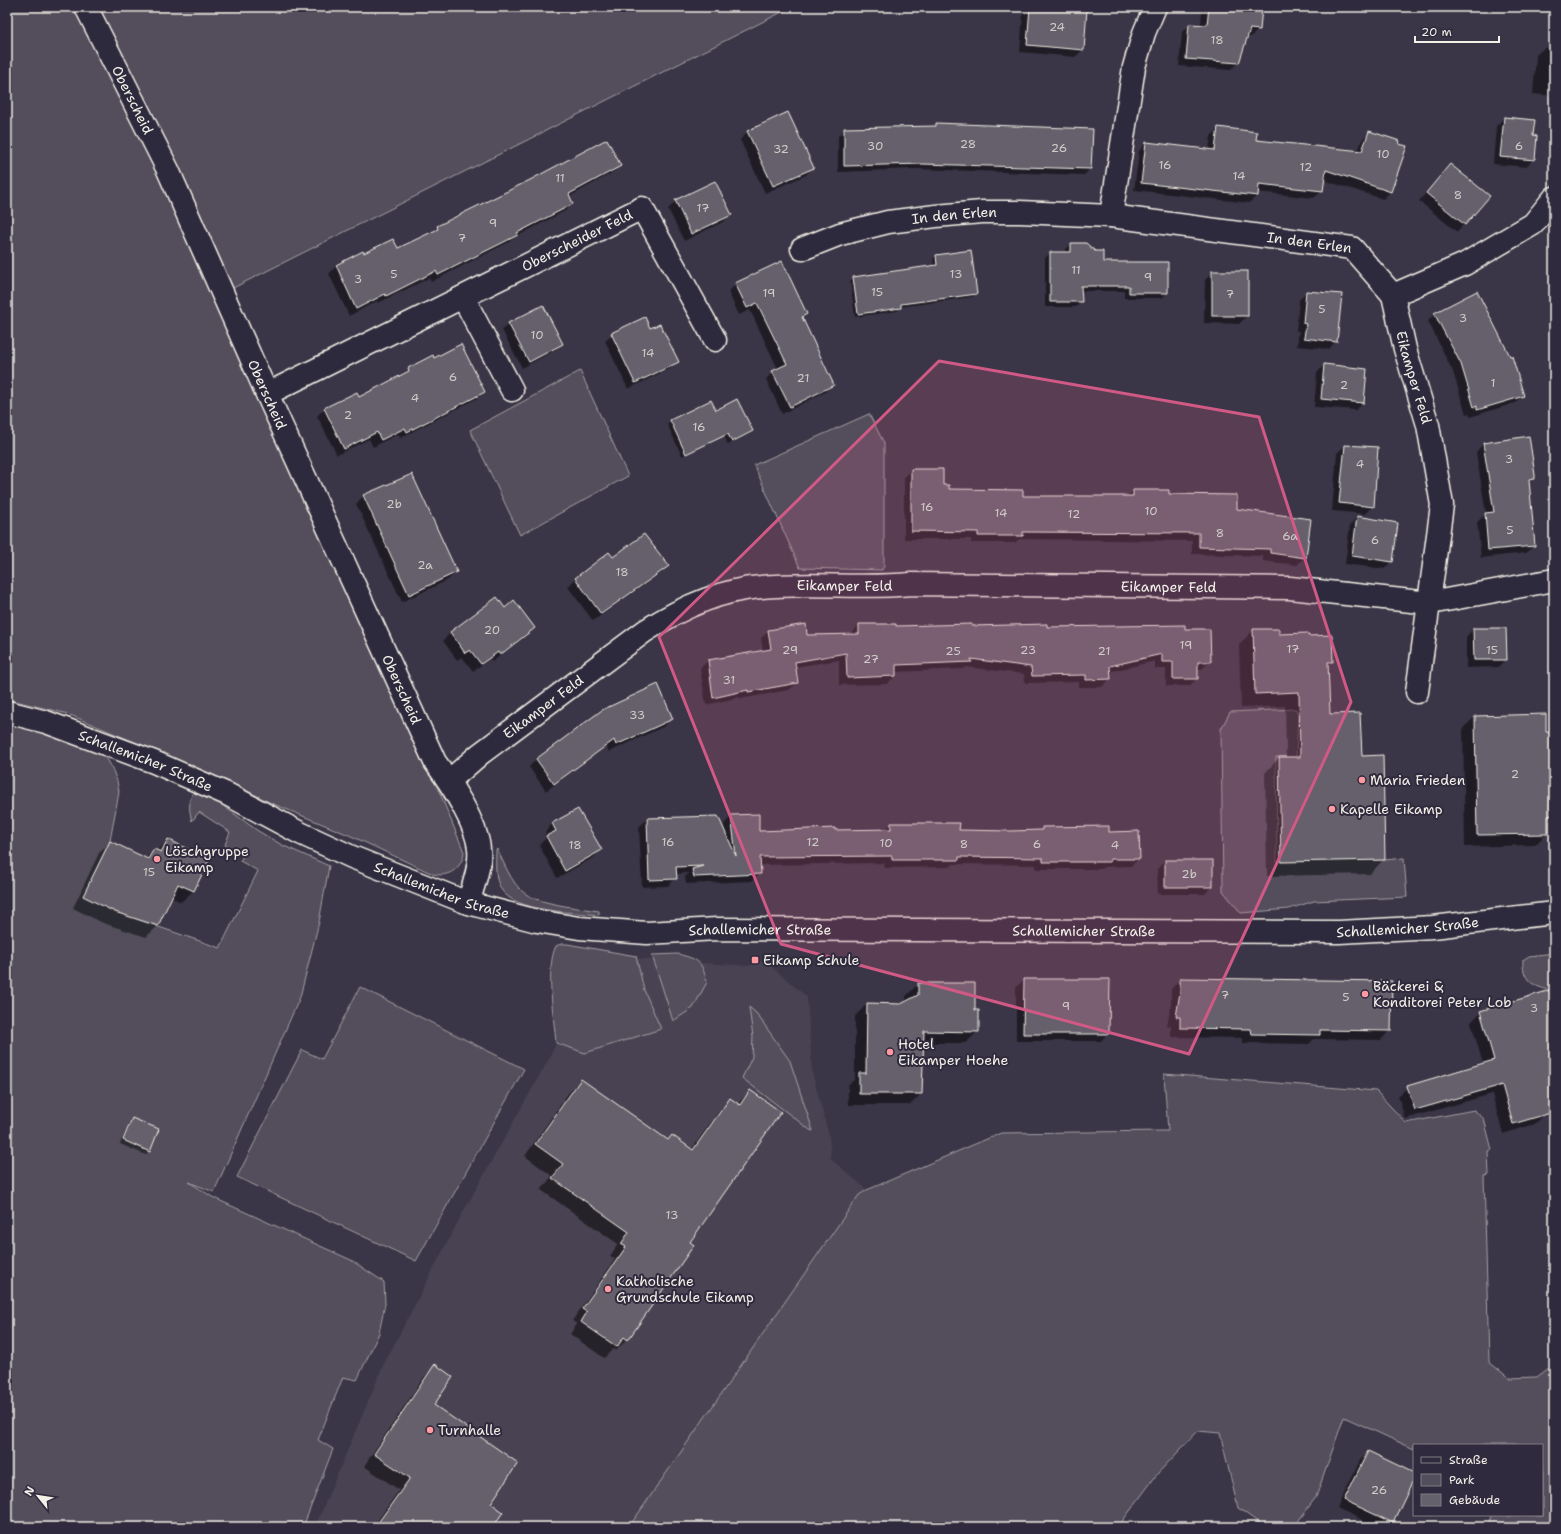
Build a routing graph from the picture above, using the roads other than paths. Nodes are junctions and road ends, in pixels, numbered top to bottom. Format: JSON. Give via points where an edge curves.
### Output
{"nodes":[{"id":1,"x":86,"y":7,"type":"edge"},
{"id":2,"x":1155,"y":7,"type":"edge"},
{"id":3,"x":1554,"y":198,"type":"edge"},
{"id":4,"x":1111,"y":216,"type":"junction"},
{"id":5,"x":802,"y":249,"type":"dead end"},
{"id":6,"x":1393,"y":295,"type":"junction"},
{"id":7,"x":463,"y":297,"type":"junction"},
{"id":8,"x":715,"y":340,"type":"dead end"},
{"id":9,"x":512,"y":390,"type":"dead end"},
{"id":10,"x":267,"y":394,"type":"junction"},
{"id":11,"x":1554,"y":580,"type":"edge"},
{"id":12,"x":1430,"y":603,"type":"junction"},
{"id":13,"x":1417,"y":692,"type":"dead end"},
{"id":14,"x":7,"y":712,"type":"edge"},
{"id":15,"x":449,"y":781,"type":"junction"},
{"id":16,"x":468,"y":903,"type":"junction"},
{"id":17,"x":1554,"y":913,"type":"edge"}],
"edges":[{"from":1,"to":10,"type":"street","name":"Oberscheid","via":[[168,170]]},
{"from":2,"to":4,"type":"street","via":[[1134,67]]},
{"from":3,"to":6,"type":"street","via":[[1533,224],[1465,264]]},
{"from":4,"to":5,"type":"street","name":"In den Erlen","via":[[1020,212],[936,216],[888,222],[840,234]]},
{"from":4,"to":6,"type":"street","name":"In den Erlen","via":[[1352,248]]},
{"from":6,"to":12,"type":"street","name":"Eikamper Feld","via":[[1405,349],[1428,425],[1442,505]]},
{"from":7,"to":8,"type":"street","name":"Oberscheider Feld","via":[[642,208]]},
{"from":7,"to":9,"type":"street"},
{"from":7,"to":10,"type":"street","name":"Oberscheider Feld"},
{"from":10,"to":15,"type":"street","name":"Oberscheid","via":[[435,762]]},
{"from":11,"to":12,"type":"street","name":"Eikamper Feld"},
{"from":12,"to":13,"type":"street","name":"Eikamper Feld"},
{"from":12,"to":15,"type":"street","name":"Eikamper Feld","via":[[1282,588],[911,584],[759,587],[719,595],[666,617],[480,754]]},
{"from":14,"to":16,"type":"street","name":"Schallemicher Straße","via":[[64,728],[161,765],[227,794],[339,851]]},
{"from":15,"to":16,"type":"street","via":[[474,829],[480,849],[477,872]]},
{"from":16,"to":17,"type":"street","name":"Schallemicher Straße","via":[[537,921],[579,928],[646,933],[717,929],[1339,932],[1433,927]]}]}
